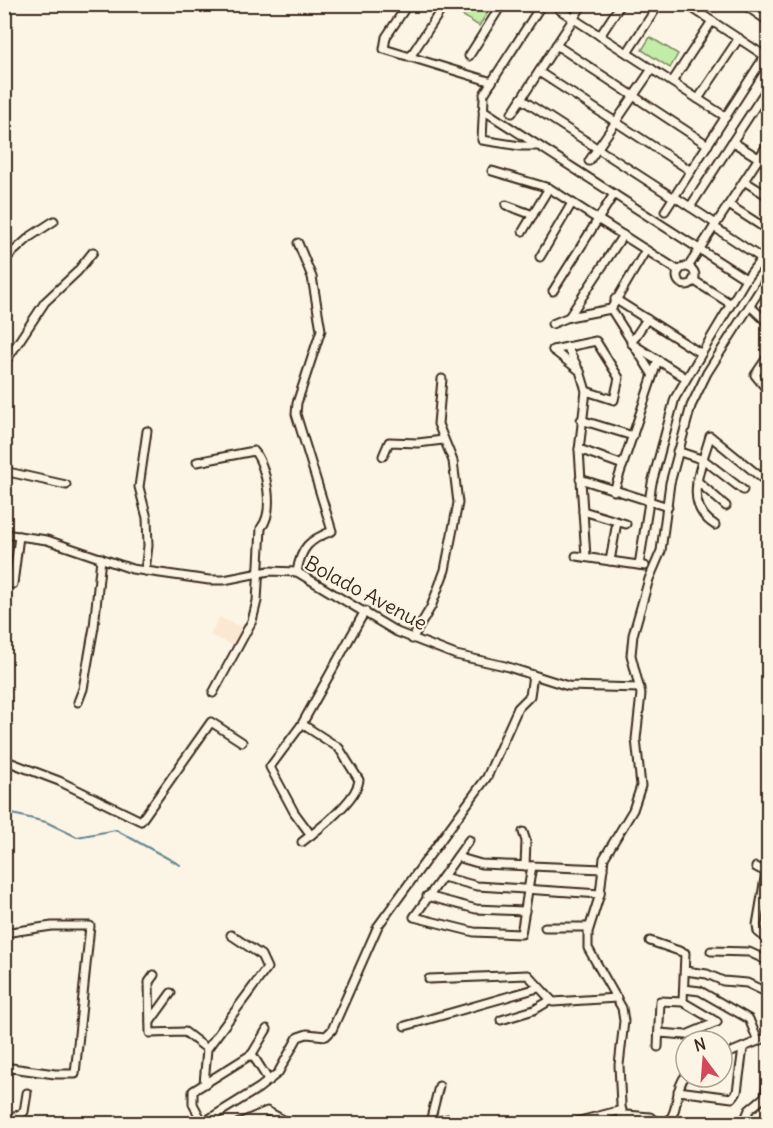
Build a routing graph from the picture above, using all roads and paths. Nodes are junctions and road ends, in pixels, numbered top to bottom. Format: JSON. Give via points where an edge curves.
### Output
{"nodes":[{"id":1,"x":408,"y":4,"type":"edge"},
{"id":2,"x":445,"y":4,"type":"edge"},
{"id":3,"x":542,"y":4,"type":"edge"},
{"id":4,"x":582,"y":4,"type":"edge"},
{"id":5,"x":621,"y":4,"type":"edge"},
{"id":6,"x":658,"y":4,"type":"edge"},
{"id":7,"x":743,"y":4,"type":"edge"},
{"id":8,"x":687,"y":5,"type":"edge"},
{"id":9,"x":498,"y":6,"type":"edge"},
{"id":10,"x":557,"y":8,"type":"edge"},
{"id":11,"x":574,"y":18,"type":"junction"},
{"id":12,"x":711,"y":21,"type":"junction"},
{"id":13,"x":768,"y":21,"type":"edge"},
{"id":14,"x":600,"y":36,"type":"junction"},
{"id":15,"x":739,"y":38,"type":"junction"},
{"id":16,"x":556,"y":45,"type":"junction"},
{"id":17,"x":627,"y":53,"type":"junction"},
{"id":18,"x":767,"y":54,"type":"edge"},
{"id":19,"x":469,"y":56,"type":"dead end"},
{"id":20,"x":410,"y":57,"type":"junction"},
{"id":21,"x":652,"y":69,"type":"junction"},
{"id":22,"x":539,"y":72,"type":"junction"},
{"id":23,"x":492,"y":82,"type":"junction"},
{"id":24,"x":672,"y":82,"type":"junction"},
{"id":25,"x":768,"y":87,"type":"edge"},
{"id":26,"x":632,"y":95,"type":"junction"},
{"id":27,"x":521,"y":99,"type":"junction"},
{"id":28,"x":699,"y":99,"type":"junction"},
{"id":29,"x":483,"y":110,"type":"junction"},
{"id":30,"x":512,"y":112,"type":"dead end"},
{"id":31,"x":726,"y":117,"type":"junction"},
{"id":32,"x":615,"y":121,"type":"junction"},
{"id":33,"x":733,"y":141,"type":"junction"},
{"id":34,"x":768,"y":144,"type":"edge"},
{"id":35,"x":708,"y":145,"type":"junction"},
{"id":36,"x":539,"y":146,"type":"junction"},
{"id":37,"x":597,"y":148,"type":"junction"},
{"id":38,"x":759,"y":158,"type":"junction"},
{"id":39,"x":589,"y":160,"type":"dead end"},
{"id":40,"x":768,"y":164,"type":"edge"},
{"id":41,"x":492,"y":171,"type":"dead end"},
{"id":42,"x":691,"y":171,"type":"junction"},
{"id":43,"x":744,"y":181,"type":"junction"},
{"id":44,"x":549,"y":188,"type":"junction"},
{"id":45,"x":614,"y":194,"type":"junction"},
{"id":46,"x":768,"y":196,"type":"edge"},
{"id":47,"x":676,"y":199,"type":"junction"},
{"id":48,"x":572,"y":203,"type":"junction"},
{"id":49,"x":506,"y":205,"type":"dead end"},
{"id":50,"x":729,"y":205,"type":"junction"},
{"id":51,"x":690,"y":207,"type":"junction"},
{"id":52,"x":665,"y":211,"type":"dead end"},
{"id":53,"x":533,"y":215,"type":"junction"},
{"id":54,"x":598,"y":219,"type":"junction"},
{"id":55,"x":54,"y":221,"type":"dead end"},
{"id":56,"x":715,"y":226,"type":"junction"},
{"id":57,"x":768,"y":230,"type":"edge"},
{"id":58,"x":523,"y":231,"type":"dead end"},
{"id":59,"x":623,"y":235,"type":"junction"},
{"id":60,"x":298,"y":243,"type":"dead end"},
{"id":61,"x":700,"y":249,"type":"junction"},
{"id":62,"x":646,"y":250,"type":"junction"},
{"id":63,"x":768,"y":250,"type":"edge"},
{"id":64,"x":93,"y":252,"type":"dead end"},
{"id":65,"x":540,"y":257,"type":"dead end"},
{"id":66,"x":761,"y":258,"type":"junction"},
{"id":67,"x":4,"y":260,"type":"edge"},
{"id":68,"x":688,"y":267,"type":"junction"},
{"id":69,"x":679,"y":271,"type":"junction"},
{"id":70,"x":746,"y":279,"type":"junction"},
{"id":71,"x":768,"y":279,"type":"edge"},
{"id":72,"x":693,"y":280,"type":"junction"},
{"id":73,"x":553,"y":291,"type":"dead end"},
{"id":74,"x":615,"y":299,"type":"junction"},
{"id":75,"x":731,"y":304,"type":"junction"},
{"id":76,"x":750,"y":306,"type":"junction"},
{"id":77,"x":610,"y":309,"type":"junction"},
{"id":78,"x":569,"y":317,"type":"junction"},
{"id":79,"x":646,"y":319,"type":"junction"},
{"id":80,"x":768,"y":323,"type":"edge"},
{"id":81,"x":552,"y":324,"type":"dead end"},
{"id":82,"x":631,"y":343,"type":"junction"},
{"id":83,"x":567,"y":347,"type":"junction"},
{"id":84,"x":700,"y":353,"type":"junction"},
{"id":85,"x":768,"y":356,"type":"edge"},
{"id":86,"x":658,"y":360,"type":"junction"},
{"id":87,"x":4,"y":364,"type":"edge"},
{"id":88,"x":580,"y":371,"type":"junction"},
{"id":89,"x":652,"y":374,"type":"junction"},
{"id":90,"x":686,"y":378,"type":"junction"},
{"id":91,"x":442,"y":379,"type":"dead end"},
{"id":92,"x":586,"y":391,"type":"junction"},
{"id":93,"x":768,"y":392,"type":"edge"},
{"id":94,"x":581,"y":420,"type":"junction"},
{"id":95,"x":147,"y":431,"type":"dead end"},
{"id":96,"x":633,"y":436,"type":"junction"},
{"id":97,"x":442,"y":440,"type":"junction"},
{"id":98,"x":579,"y":449,"type":"junction"},
{"id":99,"x":677,"y":451,"type":"junction"},
{"id":100,"x":383,"y":456,"type":"dead end"},
{"id":101,"x":704,"y":460,"type":"junction"},
{"id":102,"x":197,"y":462,"type":"dead end"},
{"id":103,"x":623,"y":465,"type":"junction"},
{"id":104,"x":4,"y":471,"type":"edge"},
{"id":105,"x":580,"y":480,"type":"junction"},
{"id":106,"x":697,"y":481,"type":"junction"},
{"id":107,"x":768,"y":483,"type":"edge"},
{"id":108,"x":66,"y":485,"type":"dead end"},
{"id":109,"x":743,"y":490,"type":"dead end"},
{"id":110,"x":614,"y":491,"type":"junction"},
{"id":111,"x":649,"y":502,"type":"junction"},
{"id":112,"x":726,"y":506,"type":"dead end"},
{"id":113,"x":668,"y":507,"type":"junction"},
{"id":114,"x":583,"y":510,"type":"junction"},
{"id":115,"x":617,"y":522,"type":"junction"},
{"id":116,"x":626,"y":524,"type":"dead end"},
{"id":117,"x":715,"y":525,"type":"dead end"},
{"id":118,"x":4,"y":534,"type":"edge"},
{"id":119,"x":19,"y":536,"type":"junction"},
{"id":120,"x":576,"y":556,"type":"dead end"},
{"id":121,"x":586,"y":557,"type":"junction"},
{"id":122,"x":101,"y":558,"type":"junction"},
{"id":123,"x":610,"y":561,"type":"junction"},
{"id":124,"x":145,"y":571,"type":"junction"},
{"id":125,"x":297,"y":572,"type":"junction"},
{"id":126,"x":257,"y":573,"type":"junction"},
{"id":127,"x":13,"y":584,"type":"dead end"},
{"id":128,"x":365,"y":611,"type":"junction"},
{"id":129,"x":412,"y":639,"type":"junction"},
{"id":130,"x":533,"y":675,"type":"junction"},
{"id":131,"x":640,"y":688,"type":"junction"},
{"id":132,"x":213,"y":693,"type":"dead end"},
{"id":133,"x":78,"y":702,"type":"dead end"},
{"id":134,"x":302,"y":724,"type":"junction"},
{"id":135,"x":242,"y":742,"type":"dead end"},
{"id":136,"x":4,"y":760,"type":"edge"},
{"id":137,"x":522,"y":832,"type":"dead end"},
{"id":138,"x":311,"y":835,"type":"junction"},
{"id":139,"x":468,"y":840,"type":"dead end"},
{"id":140,"x":302,"y":842,"type":"dead end"},
{"id":141,"x":457,"y":857,"type":"junction"},
{"id":142,"x":528,"y":866,"type":"junction"},
{"id":143,"x":756,"y":867,"type":"dead end"},
{"id":144,"x":603,"y":869,"type":"junction"},
{"id":145,"x":767,"y":873,"type":"edge"},
{"id":146,"x":443,"y":877,"type":"junction"},
{"id":147,"x":528,"y":890,"type":"junction"},
{"id":148,"x":600,"y":894,"type":"junction"},
{"id":149,"x":428,"y":896,"type":"junction"},
{"id":150,"x":525,"y":911,"type":"junction"},
{"id":151,"x":545,"y":927,"type":"dead end"},
{"id":152,"x":589,"y":927,"type":"junction"},
{"id":153,"x":4,"y":933,"type":"edge"},
{"id":154,"x":231,"y":935,"type":"dead end"},
{"id":155,"x":768,"y":940,"type":"edge"},
{"id":156,"x":650,"y":941,"type":"dead end"},
{"id":157,"x":711,"y":951,"type":"dead end"},
{"id":158,"x":768,"y":961,"type":"edge"},
{"id":159,"x":685,"y":971,"type":"junction"},
{"id":160,"x":154,"y":975,"type":"dead end"},
{"id":161,"x":429,"y":980,"type":"dead end"},
{"id":162,"x":538,"y":988,"type":"junction"},
{"id":163,"x":684,"y":989,"type":"junction"},
{"id":164,"x":171,"y":993,"type":"dead end"},
{"id":165,"x":768,"y":993,"type":"edge"},
{"id":166,"x":617,"y":998,"type":"junction"},
{"id":167,"x":551,"y":1000,"type":"junction"},
{"id":168,"x":682,"y":1002,"type":"junction"},
{"id":169,"x":501,"y":1020,"type":"dead end"},
{"id":170,"x":150,"y":1022,"type":"junction"},
{"id":171,"x":405,"y":1026,"type":"dead end"},
{"id":172,"x":267,"y":1029,"type":"dead end"},
{"id":173,"x":659,"y":1033,"type":"junction"},
{"id":174,"x":768,"y":1037,"type":"edge"},
{"id":175,"x":758,"y":1041,"type":"junction"},
{"id":176,"x":658,"y":1047,"type":"dead end"},
{"id":177,"x":743,"y":1048,"type":"junction"},
{"id":178,"x":207,"y":1050,"type":"junction"},
{"id":179,"x":734,"y":1051,"type":"edge"},
{"id":180,"x":252,"y":1054,"type":"junction"},
{"id":181,"x":4,"y":1067,"type":"edge"},
{"id":182,"x":768,"y":1075,"type":"edge"},
{"id":183,"x":269,"y":1080,"type":"junction"},
{"id":184,"x":204,"y":1084,"type":"junction"},
{"id":185,"x":439,"y":1086,"type":"dead end"},
{"id":186,"x":678,"y":1091,"type":"joint"},
{"id":187,"x":27,"y":1093,"type":"dead end"},
{"id":188,"x":767,"y":1095,"type":"edge"},
{"id":189,"x":624,"y":1113,"type":"junction"},
{"id":190,"x":261,"y":1114,"type":"junction"},
{"id":191,"x":447,"y":1119,"type":"dead end"},
{"id":192,"x":4,"y":1122,"type":"edge"},
{"id":193,"x":202,"y":1123,"type":"edge"},
{"id":194,"x":428,"y":1123,"type":"edge"},
{"id":195,"x":237,"y":1124,"type":"edge"},
{"id":196,"x":266,"y":1124,"type":"edge"},
{"id":197,"x":291,"y":1124,"type":"edge"},
{"id":198,"x":568,"y":1124,"type":"edge"},
{"id":199,"x":622,"y":1124,"type":"edge"},
{"id":200,"x":658,"y":1124,"type":"edge"},
{"id":201,"x":667,"y":1124,"type":"edge"},
{"id":202,"x":743,"y":1124,"type":"edge"}],
"edges":[{"from":1,"to":20,"type":"street","via":[[386,37],[384,49]]},
{"from":2,"to":20,"type":"street"},
{"from":3,"to":23,"type":"street"},
{"from":4,"to":11,"type":"street"},
{"from":5,"to":14,"type":"street"},
{"from":6,"to":17,"type":"street"},
{"from":7,"to":13,"type":"street"},
{"from":8,"to":12,"type":"street"},
{"from":9,"to":19,"type":"street"},
{"from":10,"to":11,"type":"street"},
{"from":11,"to":14,"type":"street"},
{"from":11,"to":16,"type":"street"},
{"from":12,"to":15,"type":"street"},
{"from":12,"to":24,"type":"street"},
{"from":14,"to":17,"type":"street"},
{"from":15,"to":18,"type":"street"},
{"from":15,"to":28,"type":"street"},
{"from":16,"to":22,"type":"street"},
{"from":16,"to":26,"type":"street"},
{"from":17,"to":21,"type":"street"},
{"from":18,"to":31,"type":"street"},
{"from":20,"to":23,"type":"street"},
{"from":21,"to":24,"type":"street"},
{"from":21,"to":26,"type":"street"},
{"from":22,"to":27,"type":"street"},
{"from":22,"to":32,"type":"street"},
{"from":23,"to":29,"type":"street","via":[[484,96]]},
{"from":24,"to":28,"type":"street"},
{"from":25,"to":33,"type":"street"},
{"from":26,"to":32,"type":"street"},
{"from":26,"to":35,"type":"street"},
{"from":27,"to":30,"type":"street"},
{"from":27,"to":37,"type":"street"},
{"from":28,"to":31,"type":"street"},
{"from":29,"to":36,"type":"street"},
{"from":29,"to":36,"type":"street","via":[[482,140]]},
{"from":31,"to":35,"type":"street"},
{"from":32,"to":37,"type":"street"},
{"from":32,"to":42,"type":"street"},
{"from":33,"to":38,"type":"street"},
{"from":33,"to":51,"type":"street"},
{"from":34,"to":38,"type":"street"},
{"from":35,"to":42,"type":"street"},
{"from":36,"to":45,"type":"street"},
{"from":37,"to":39,"type":"street"},
{"from":37,"to":47,"type":"street"},
{"from":38,"to":40,"type":"street"},
{"from":38,"to":43,"type":"street"},
{"from":41,"to":44,"type":"street"},
{"from":42,"to":47,"type":"street"},
{"from":43,"to":46,"type":"street"},
{"from":43,"to":50,"type":"street"},
{"from":44,"to":48,"type":"street"},
{"from":44,"to":53,"type":"street"},
{"from":45,"to":54,"type":"street"},
{"from":45,"to":61,"type":"street"},
{"from":47,"to":51,"type":"street"},
{"from":47,"to":52,"type":"street"},
{"from":48,"to":54,"type":"street"},
{"from":48,"to":65,"type":"street"},
{"from":49,"to":53,"type":"street"},
{"from":50,"to":56,"type":"street"},
{"from":50,"to":57,"type":"street"},
{"from":51,"to":56,"type":"street"},
{"from":53,"to":58,"type":"street"},
{"from":54,"to":59,"type":"street"},
{"from":54,"to":73,"type":"street"},
{"from":55,"to":67,"type":"street"},
{"from":56,"to":61,"type":"street"},
{"from":56,"to":66,"type":"street"},
{"from":59,"to":62,"type":"street"},
{"from":59,"to":78,"type":"street"},
{"from":60,"to":125,"type":"street","via":[[312,277],[321,330],[296,414],[332,531],[307,543],[300,554]]},
{"from":61,"to":68,"type":"street"},
{"from":61,"to":70,"type":"street"},
{"from":62,"to":69,"type":"street"},
{"from":62,"to":74,"type":"street"},
{"from":63,"to":66,"type":"street"},
{"from":64,"to":87,"type":"street","via":[[45,302]]},
{"from":66,"to":70,"type":"street"},
{"from":68,"to":69,"type":"street"},
{"from":68,"to":72,"type":"street","via":[[694,273]]},
{"from":69,"to":72,"type":"street","via":[[681,283]]},
{"from":70,"to":75,"type":"street"},
{"from":71,"to":76,"type":"street"},
{"from":72,"to":75,"type":"street"},
{"from":74,"to":77,"type":"street"},
{"from":74,"to":79,"type":"street"},
{"from":75,"to":84,"type":"street"},
{"from":76,"to":80,"type":"street"},
{"from":76,"to":99,"type":"street","via":[[707,373],[691,406]]},
{"from":77,"to":78,"type":"street"},
{"from":77,"to":82,"type":"street"},
{"from":78,"to":81,"type":"street"},
{"from":79,"to":82,"type":"street"},
{"from":79,"to":84,"type":"street"},
{"from":82,"to":86,"type":"street"},
{"from":82,"to":89,"type":"street"},
{"from":83,"to":88,"type":"street"},
{"from":83,"to":88,"type":"street","via":[[553,350]]},
{"from":83,"to":92,"type":"street","via":[[596,341],[619,378],[614,400]]},
{"from":84,"to":90,"type":"street"},
{"from":85,"to":93,"type":"street","via":[[755,375]]},
{"from":86,"to":89,"type":"street"},
{"from":86,"to":90,"type":"street"},
{"from":88,"to":92,"type":"street"},
{"from":89,"to":96,"type":"street"},
{"from":90,"to":111,"type":"street","via":[[665,431]]},
{"from":91,"to":97,"type":"street","via":[[438,407]]},
{"from":92,"to":94,"type":"street"},
{"from":94,"to":96,"type":"street"},
{"from":94,"to":98,"type":"street"},
{"from":95,"to":124,"type":"street","via":[[139,487],[147,518]]},
{"from":96,"to":103,"type":"street"},
{"from":97,"to":100,"type":"street","via":[[418,444],[389,442]]},
{"from":97,"to":129,"type":"street","via":[[454,467],[458,502],[445,570],[431,607]]},
{"from":98,"to":103,"type":"street"},
{"from":98,"to":105,"type":"street"},
{"from":99,"to":101,"type":"street"},
{"from":99,"to":113,"type":"street"},
{"from":101,"to":106,"type":"street"},
{"from":101,"to":107,"type":"street","via":[[710,436]]},
{"from":101,"to":109,"type":"street"},
{"from":102,"to":126,"type":"street","via":[[256,453],[269,506],[269,518],[261,528]]},
{"from":103,"to":110,"type":"street"},
{"from":104,"to":108,"type":"street"},
{"from":105,"to":110,"type":"street"},
{"from":105,"to":114,"type":"street"},
{"from":106,"to":112,"type":"street"},
{"from":106,"to":117,"type":"street","via":[[695,496],[704,516]]},
{"from":110,"to":111,"type":"street"},
{"from":111,"to":113,"type":"street"},
{"from":111,"to":123,"type":"street","via":[[642,566]]},
{"from":113,"to":131,"type":"street","via":[[661,551],[631,644]]},
{"from":114,"to":115,"type":"street"},
{"from":114,"to":121,"type":"street"},
{"from":115,"to":116,"type":"street"},
{"from":115,"to":123,"type":"street"},
{"from":118,"to":119,"type":"street","name":"Bolado Avenue"},
{"from":119,"to":122,"type":"street","name":"Bolado Avenue","via":[[47,540]]},
{"from":119,"to":127,"type":"street"},
{"from":120,"to":121,"type":"street"},
{"from":121,"to":123,"type":"street"},
{"from":122,"to":124,"type":"street","name":"Bolado Avenue"},
{"from":122,"to":133,"type":"street","via":[[94,627]]},
{"from":124,"to":126,"type":"street","name":"Bolado Avenue","via":[[209,580]]},
{"from":125,"to":126,"type":"street","name":"Bolado Avenue"},
{"from":125,"to":128,"type":"street","name":"Bolado Avenue"},
{"from":126,"to":132,"type":"street","via":[[257,602],[252,621]]},
{"from":128,"to":129,"type":"street","name":"Bolado Avenue"},
{"from":128,"to":134,"type":"street"},
{"from":129,"to":130,"type":"street","name":"Bolado Avenue"},
{"from":130,"to":131,"type":"street","name":"Bolado Avenue","via":[[568,686]]},
{"from":130,"to":183,"type":"street","via":[[530,696],[518,708],[487,777],[378,926],[332,1029],[326,1036],[298,1037],[278,1073]]},
{"from":131,"to":144,"type":"street","via":[[636,739],[640,792],[609,846]]},
{"from":134,"to":138,"type":"street","via":[[270,767]]},
{"from":134,"to":138,"type":"street","via":[[339,748],[359,780],[342,807]]},
{"from":135,"to":136,"type":"street","via":[[211,722],[141,821]]},
{"from":137,"to":142,"type":"street"},
{"from":138,"to":140,"type":"street"},
{"from":139,"to":141,"type":"street"},
{"from":141,"to":142,"type":"street","via":[[481,864]]},
{"from":141,"to":146,"type":"street"},
{"from":142,"to":144,"type":"street"},
{"from":142,"to":147,"type":"street"},
{"from":143,"to":145,"type":"street"},
{"from":144,"to":148,"type":"street"},
{"from":145,"to":155,"type":"street","via":[[757,925],[758,932]]},
{"from":146,"to":147,"type":"street","via":[[477,886]]},
{"from":146,"to":149,"type":"street"},
{"from":147,"to":148,"type":"street"},
{"from":147,"to":150,"type":"street"},
{"from":148,"to":152,"type":"street"},
{"from":149,"to":150,"type":"street","via":[[476,909]]},
{"from":149,"to":150,"type":"street","via":[[414,917],[474,932],[521,934]]},
{"from":151,"to":152,"type":"street"},
{"from":152,"to":166,"type":"street","via":[[588,948]]},
{"from":153,"to":181,"type":"street","via":[[33,927],[90,926],[75,1074]]},
{"from":154,"to":178,"type":"street","via":[[261,955],[267,968]]},
{"from":156,"to":159,"type":"street","via":[[685,953]]},
{"from":157,"to":158,"type":"street","via":[[749,952]]},
{"from":159,"to":163,"type":"street"},
{"from":159,"to":165,"type":"street","via":[[723,981],[747,982]]},
{"from":160,"to":170,"type":"street","via":[[148,982]]},
{"from":161,"to":162,"type":"street","via":[[528,975]]},
{"from":162,"to":167,"type":"street"},
{"from":162,"to":171,"type":"street"},
{"from":163,"to":168,"type":"street"},
{"from":163,"to":175,"type":"street","via":[[700,991],[749,1019]]},
{"from":164,"to":170,"type":"street"},
{"from":166,"to":167,"type":"street"},
{"from":166,"to":189,"type":"street","via":[[624,1021],[620,1065]]},
{"from":167,"to":169,"type":"street"},
{"from":168,"to":173,"type":"street","via":[[660,1000]]},
{"from":168,"to":173,"type":"street","via":[[717,1022],[686,1035]]},
{"from":170,"to":178,"type":"street","via":[[150,1033],[185,1032]]},
{"from":172,"to":180,"type":"street"},
{"from":173,"to":176,"type":"street"},
{"from":174,"to":175,"type":"street"},
{"from":175,"to":177,"type":"street"},
{"from":177,"to":179,"type":"street"},
{"from":177,"to":186,"type":"street","via":[[737,1092],[732,1098]]},
{"from":178,"to":184,"type":"street"},
{"from":180,"to":183,"type":"street"},
{"from":180,"to":184,"type":"street"},
{"from":182,"to":188,"type":"street"},
{"from":183,"to":193,"type":"street"},
{"from":184,"to":193,"type":"street","via":[[192,1094]]},
{"from":185,"to":194,"type":"street"},
{"from":186,"to":201,"type":"street","via":[[676,1107]]},
{"from":187,"to":192,"type":"street","via":[[24,1112]]},
{"from":188,"to":202,"type":"street","via":[[749,1110]]},
{"from":189,"to":198,"type":"street"},
{"from":189,"to":199,"type":"street"},
{"from":189,"to":200,"type":"street","via":[[650,1117]]},
{"from":190,"to":195,"type":"street"},
{"from":190,"to":196,"type":"street"},
{"from":190,"to":197,"type":"street","via":[[267,1111]]},
{"from":191,"to":194,"type":"street"}]}
